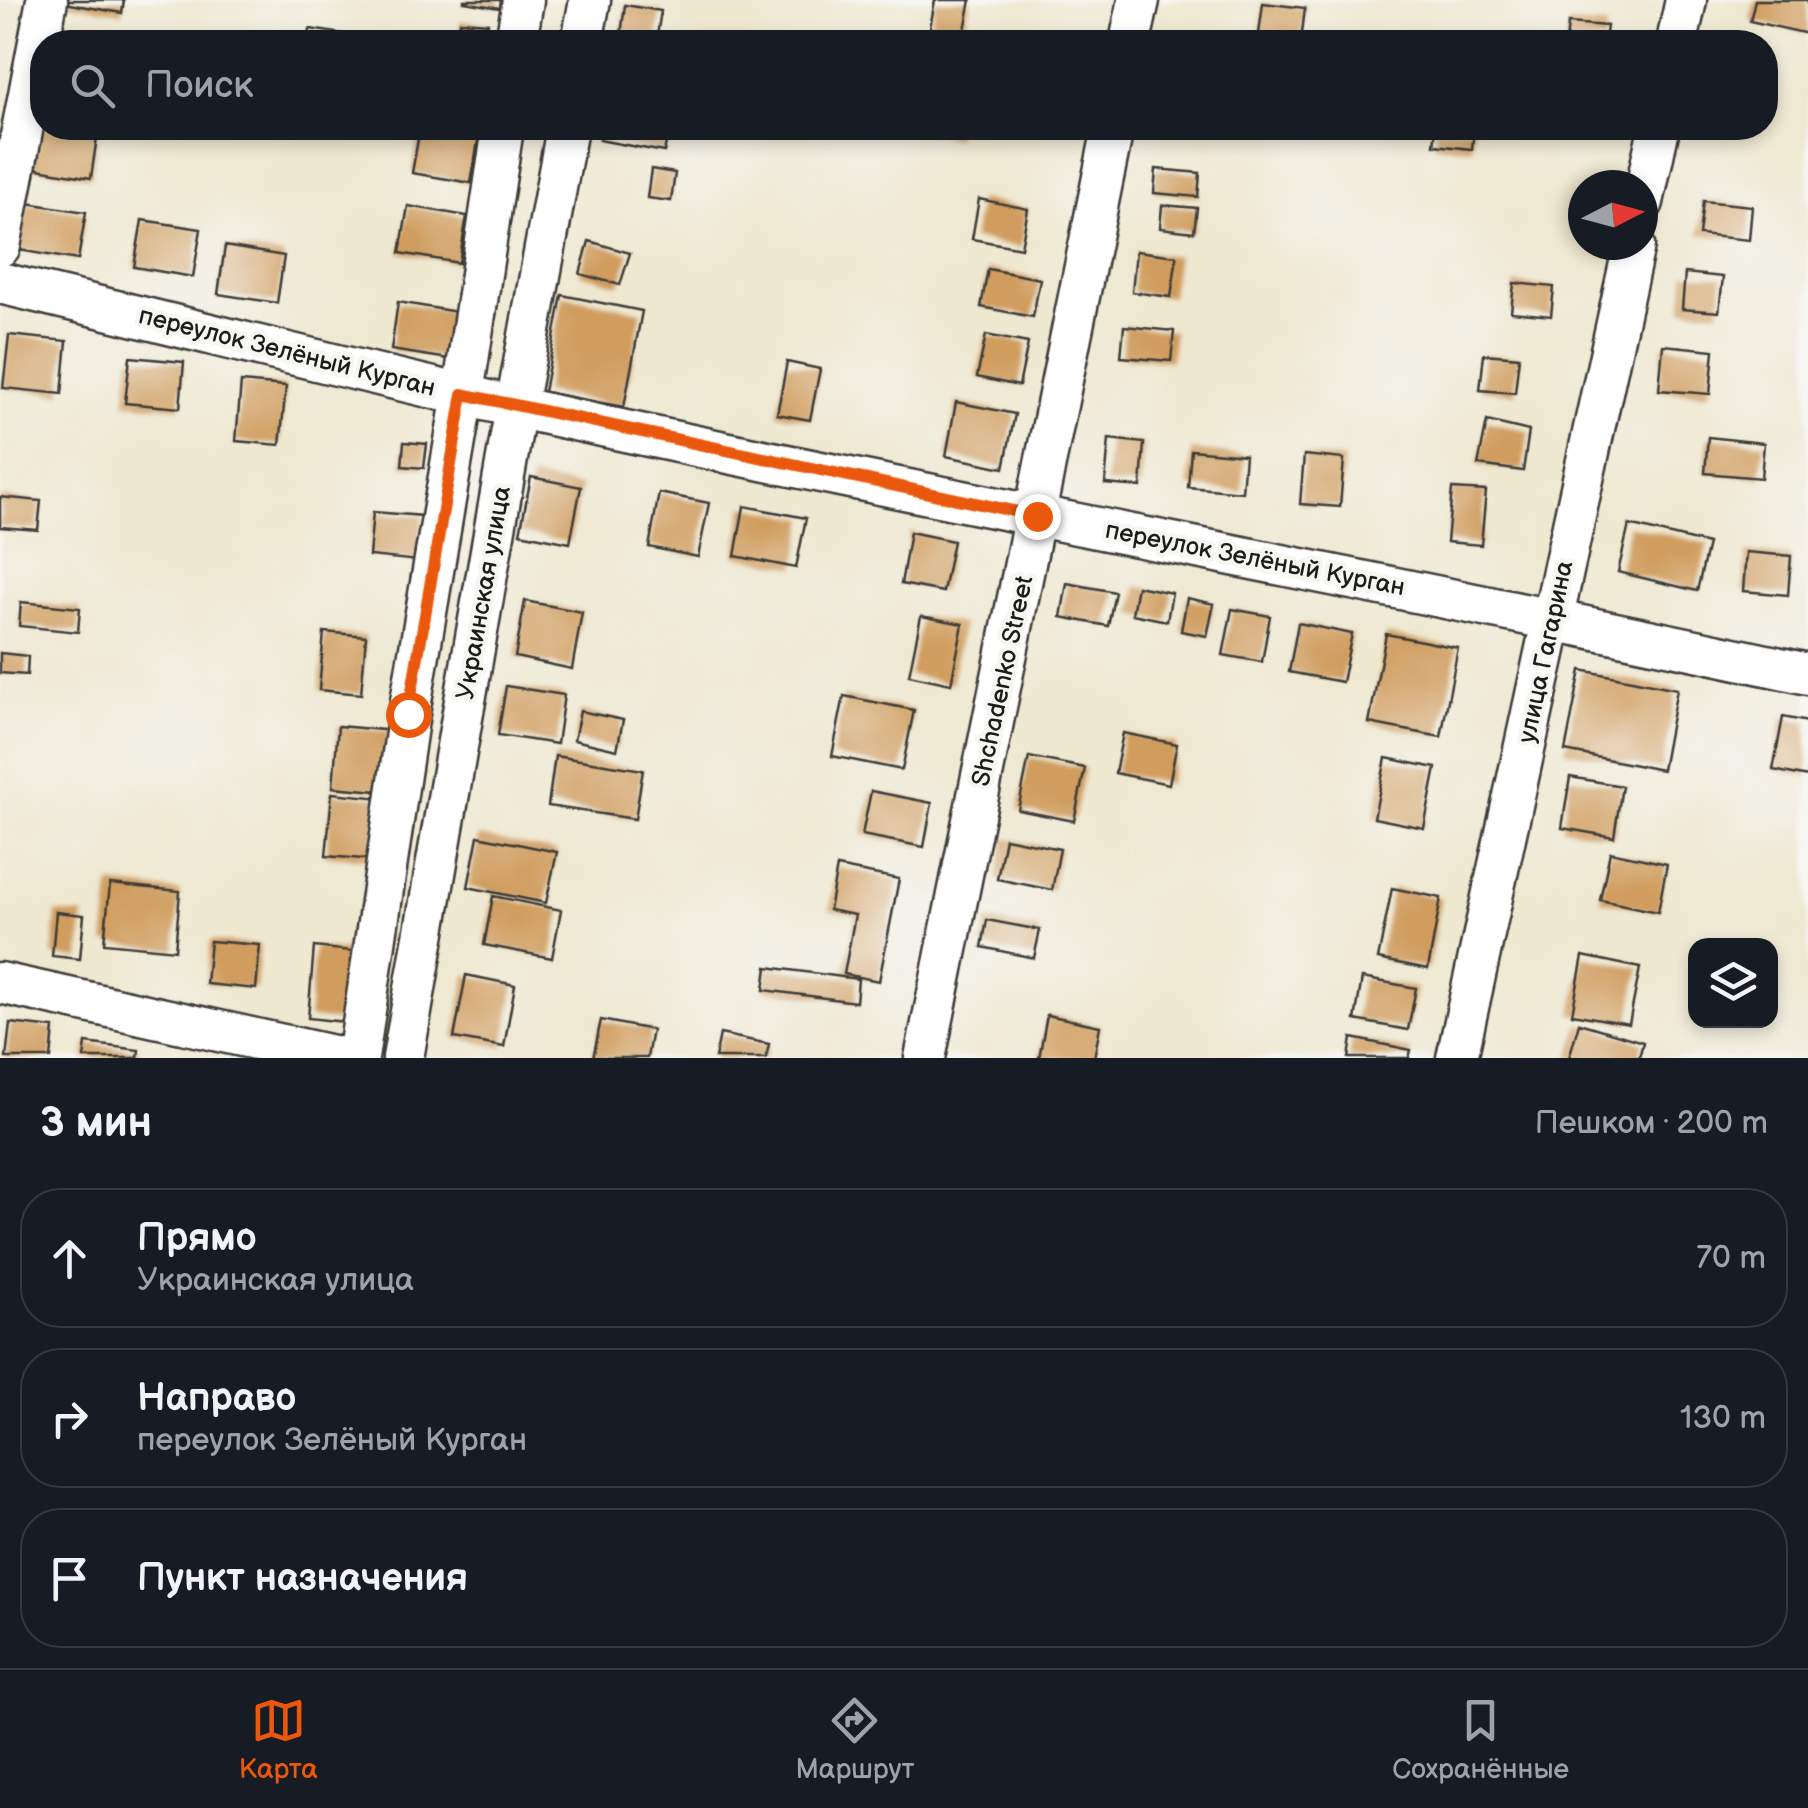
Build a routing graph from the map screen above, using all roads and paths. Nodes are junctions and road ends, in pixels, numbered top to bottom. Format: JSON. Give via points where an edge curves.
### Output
{"nodes":[{"id":1,"x":48,"y":0,"type":"edge"},
{"id":2,"x":522,"y":0,"type":"edge"},
{"id":3,"x":590,"y":0,"type":"edge"},
{"id":4,"x":1139,"y":0,"type":"edge"},
{"id":5,"x":1686,"y":0,"type":"edge"},
{"id":6,"x":42,"y":30,"type":"edge"},
{"id":7,"x":518,"y":30,"type":"edge"},
{"id":8,"x":584,"y":30,"type":"edge"},
{"id":9,"x":1133,"y":30,"type":"edge"},
{"id":10,"x":1680,"y":30,"type":"edge"},
{"id":11,"x":30,"y":92,"type":"edge"},
{"id":12,"x":501,"y":140,"type":"edge"},
{"id":13,"x":564,"y":140,"type":"edge"},
{"id":14,"x":1112,"y":140,"type":"edge"},
{"id":15,"x":1656,"y":140,"type":"edge"},
{"id":16,"x":1650,"y":170,"type":"edge"},
{"id":17,"x":0,"y":246,"type":"edge"},
{"id":18,"x":1631,"y":260,"type":"edge"},
{"id":19,"x":0,"y":282,"type":"edge"},
{"id":20,"x":463,"y":394,"type":"junction"},
{"id":21,"x":516,"y":407,"type":"junction"},
{"id":22,"x":1037,"y":516,"type":"junction"},
{"id":23,"x":1554,"y":618,"type":"junction"},
{"id":24,"x":1808,"y":674,"type":"edge"},
{"id":25,"x":0,"y":983,"type":"edge"},
{"id":26,"x":342,"y":1058,"type":"edge"},
{"id":27,"x":358,"y":1058,"type":"edge"},
{"id":28,"x":403,"y":1058,"type":"edge"},
{"id":29,"x":926,"y":1058,"type":"edge"},
{"id":30,"x":1458,"y":1058,"type":"edge"}],
"edges":[{"from":1,"to":6,"type":"street"},
{"from":2,"to":7,"type":"street"},
{"from":3,"to":8,"type":"street"},
{"from":4,"to":9,"type":"street"},
{"from":5,"to":10,"type":"street"},
{"from":11,"to":17,"type":"street"},
{"from":12,"to":20,"type":"street"},
{"from":13,"to":21,"type":"street","name":"Украинская улица"},
{"from":14,"to":22,"type":"street","name":"Shchadenko Street"},
{"from":15,"to":16,"type":"street"},
{"from":18,"to":23,"type":"street","name":"улица Гагарина"},
{"from":19,"to":20,"type":"street","name":"переулок Зелёный Курган"},
{"from":20,"to":21,"type":"street","name":"переулок Зелёный Курган"},
{"from":20,"to":27,"type":"street"},
{"from":21,"to":22,"type":"street","name":"переулок Зелёный Курган"},
{"from":21,"to":28,"type":"street","name":"Украинская улица"},
{"from":22,"to":23,"type":"street","name":"переулок Зелёный Курган"},
{"from":22,"to":29,"type":"street","name":"Shchadenko Street"},
{"from":23,"to":24,"type":"street","name":"переулок Зелёный Курган"},
{"from":23,"to":30,"type":"street","name":"улица Гагарина"},
{"from":25,"to":26,"type":"street"}]}
